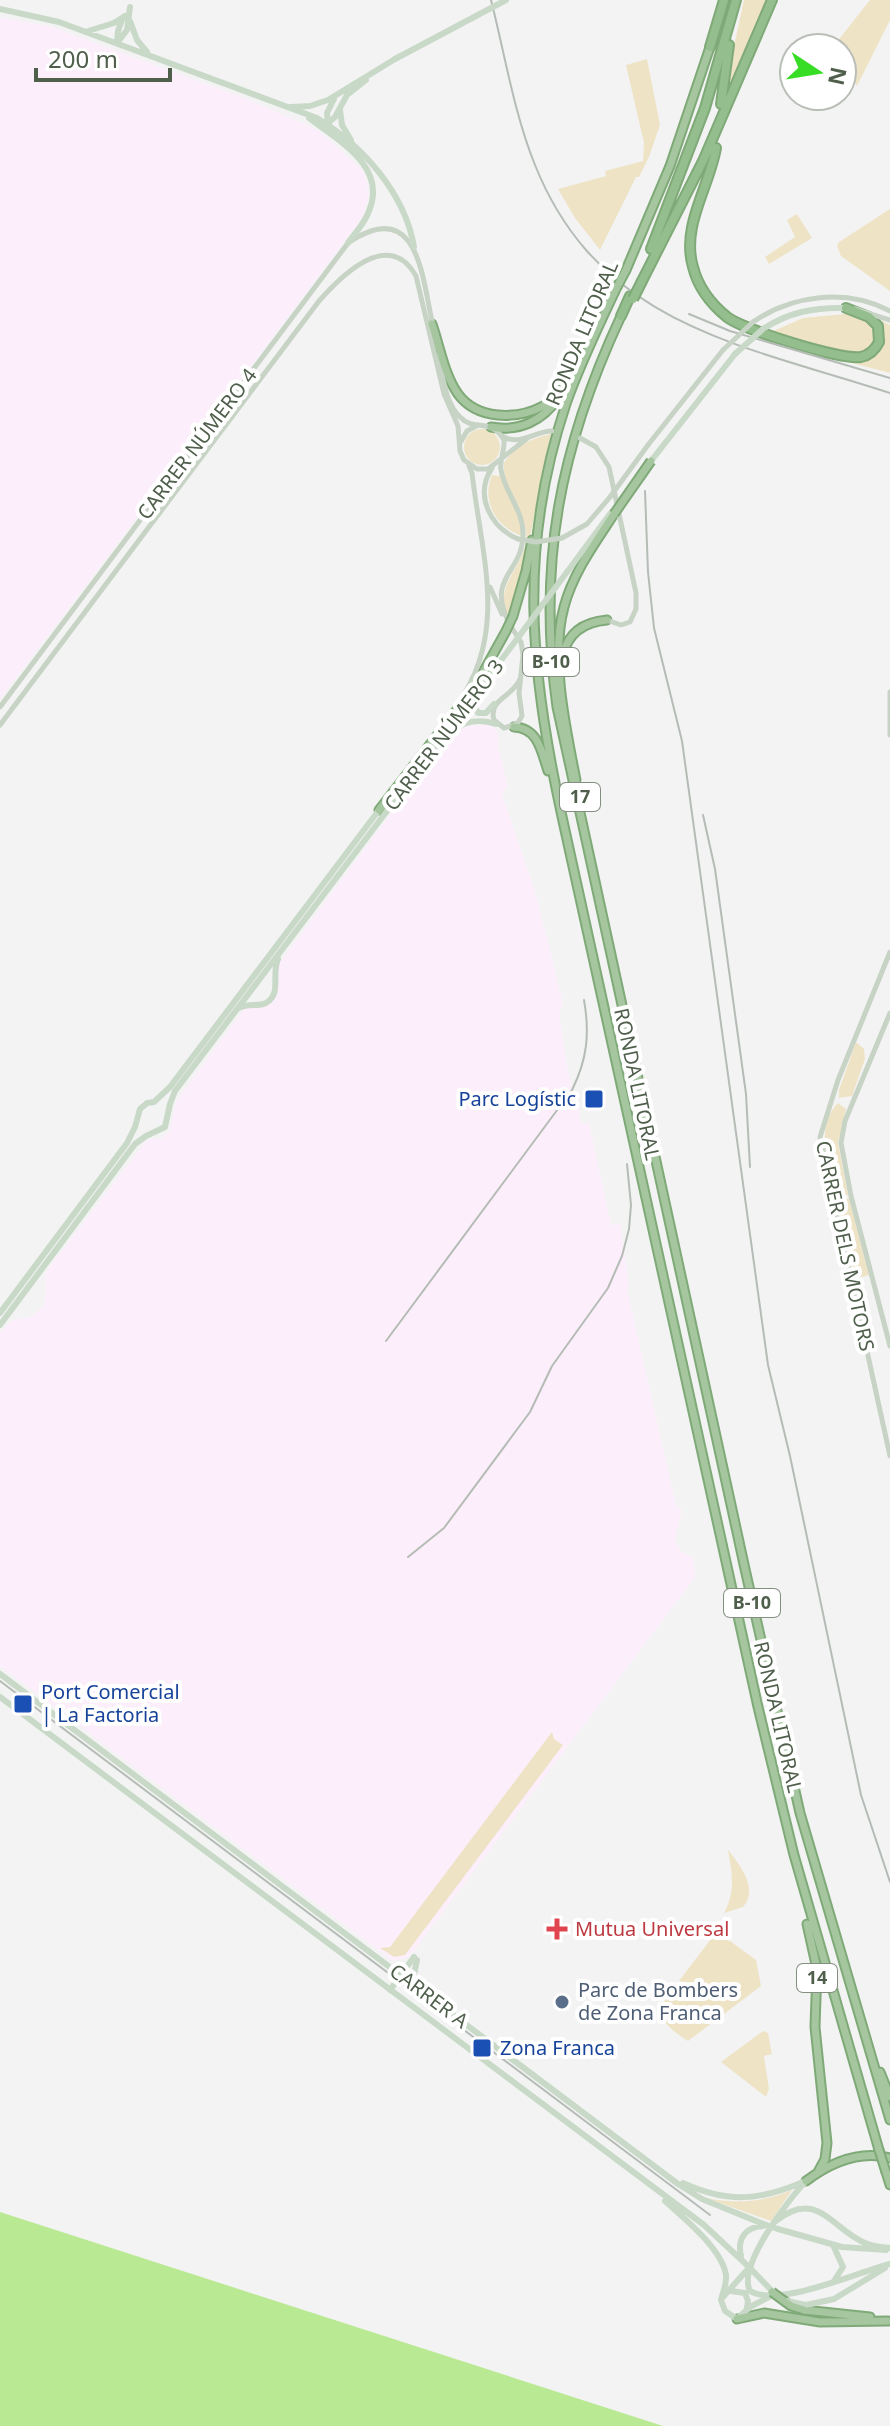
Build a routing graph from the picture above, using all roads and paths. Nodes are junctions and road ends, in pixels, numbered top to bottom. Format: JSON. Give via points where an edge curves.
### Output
{"nodes":[{"id":1,"x":506,"y":0,"type":"edge"},
{"id":2,"x":722,"y":0,"type":"edge"},
{"id":3,"x":737,"y":0,"type":"edge"},
{"id":4,"x":772,"y":0,"type":"edge"},
{"id":5,"x":0,"y":9,"type":"edge"},
{"id":6,"x":127,"y":18,"type":"junction"},
{"id":7,"x":87,"y":32,"type":"junction"},
{"id":8,"x":117,"y":43,"type":"junction"},
{"id":9,"x":710,"y":47,"type":"joint"},
{"id":10,"x":152,"y":56,"type":"junction"},
{"id":11,"x":376,"y":72,"type":"junction"},
{"id":12,"x":336,"y":96,"type":"junction"},
{"id":13,"x":342,"y":103,"type":"junction"},
{"id":14,"x":721,"y":104,"type":"dead end"},
{"id":15,"x":287,"y":107,"type":"junction"},
{"id":16,"x":305,"y":115,"type":"junction"},
{"id":17,"x":314,"y":122,"type":"junction"},
{"id":18,"x":327,"y":124,"type":"junction"},
{"id":19,"x":332,"y":134,"type":"junction"},
{"id":20,"x":355,"y":147,"type":"junction"},
{"id":21,"x":716,"y":148,"type":"dead end"},
{"id":22,"x":348,"y":243,"type":"junction"},
{"id":23,"x":414,"y":247,"type":"junction"},
{"id":24,"x":640,"y":280,"type":"junction"},
{"id":25,"x":846,"y":308,"type":"junction"},
{"id":26,"x":890,"y":311,"type":"edge"},
{"id":27,"x":621,"y":316,"type":"joint"},
{"id":28,"x":890,"y":320,"type":"edge"},
{"id":29,"x":432,"y":324,"type":"junction"},
{"id":30,"x":577,"y":368,"type":"junction"},
{"id":31,"x":566,"y":385,"type":"junction"},
{"id":32,"x":479,"y":425,"type":"junction"},
{"id":33,"x":491,"y":427,"type":"junction"},
{"id":34,"x":552,"y":431,"type":"dead end"},
{"id":35,"x":502,"y":436,"type":"junction"},
{"id":36,"x":529,"y":437,"type":"junction"},
{"id":37,"x":580,"y":438,"type":"dead end"},
{"id":38,"x":460,"y":447,"type":"junction"},
{"id":39,"x":502,"y":458,"type":"junction"},
{"id":40,"x":651,"y":461,"type":"joint"},
{"id":41,"x":468,"y":464,"type":"junction"},
{"id":42,"x":495,"y":465,"type":"junction"},
{"id":43,"x":545,"y":488,"type":"junction"},
{"id":44,"x":613,"y":513,"type":"junction"},
{"id":45,"x":484,"y":564,"type":"junction"},
{"id":46,"x":510,"y":618,"type":"junction"},
{"id":47,"x":607,"y":620,"type":"joint"},
{"id":48,"x":562,"y":677,"type":"junction"},
{"id":49,"x":520,"y":679,"type":"junction"},
{"id":50,"x":482,"y":684,"type":"junction"},
{"id":51,"x":890,"y":692,"type":"edge"},
{"id":52,"x":505,"y":697,"type":"junction"},
{"id":53,"x":494,"y":704,"type":"junction"},
{"id":54,"x":521,"y":706,"type":"junction"},
{"id":55,"x":0,"y":707,"type":"edge"},
{"id":56,"x":496,"y":724,"type":"junction"},
{"id":57,"x":0,"y":725,"type":"edge"},
{"id":58,"x":514,"y":727,"type":"junction"},
{"id":59,"x":567,"y":733,"type":"joint"},
{"id":60,"x":890,"y":735,"type":"edge"},
{"id":61,"x":439,"y":742,"type":"junction"},
{"id":62,"x":379,"y":810,"type":"junction"},
{"id":63,"x":561,"y":812,"type":"junction"},
{"id":64,"x":590,"y":861,"type":"junction"},
{"id":65,"x":283,"y":947,"type":"junction"},
{"id":66,"x":890,"y":952,"type":"edge"},
{"id":67,"x":236,"y":1010,"type":"junction"},
{"id":68,"x":890,"y":1013,"type":"edge"},
{"id":69,"x":154,"y":1102,"type":"junction"},
{"id":70,"x":168,"y":1112,"type":"junction"},
{"id":71,"x":137,"y":1119,"type":"junction"},
{"id":72,"x":151,"y":1133,"type":"junction"},
{"id":73,"x":0,"y":1312,"type":"edge"},
{"id":74,"x":0,"y":1325,"type":"edge"},
{"id":75,"x":890,"y":1346,"type":"edge"},
{"id":76,"x":890,"y":1456,"type":"edge"},
{"id":77,"x":0,"y":1674,"type":"edge"},
{"id":78,"x":0,"y":1697,"type":"edge"},
{"id":79,"x":794,"y":1855,"type":"junction"},
{"id":80,"x":415,"y":1959,"type":"junction"},
{"id":81,"x":385,"y":1963,"type":"junction"},
{"id":82,"x":401,"y":1975,"type":"junction"},
{"id":83,"x":419,"y":1989,"type":"junction"},
{"id":84,"x":390,"y":1990,"type":"junction"},
{"id":85,"x":858,"y":2009,"type":"junction"},
{"id":86,"x":890,"y":2097,"type":"edge"},
{"id":87,"x":576,"y":2107,"type":"junction"},
{"id":88,"x":890,"y":2120,"type":"edge"},
{"id":89,"x":565,"y":2121,"type":"junction"},
{"id":90,"x":890,"y":2158,"type":"edge"},
{"id":91,"x":633,"y":2172,"type":"junction"},
{"id":92,"x":818,"y":2172,"type":"junction"},
{"id":93,"x":665,"y":2174,"type":"junction"},
{"id":94,"x":806,"y":2181,"type":"junction"},
{"id":95,"x":890,"y":2185,"type":"edge"},
{"id":96,"x":768,"y":2227,"type":"junction"},
{"id":97,"x":833,"y":2245,"type":"junction"},
{"id":98,"x":890,"y":2249,"type":"edge"},
{"id":99,"x":742,"y":2259,"type":"junction"},
{"id":100,"x":754,"y":2260,"type":"junction"},
{"id":101,"x":890,"y":2265,"type":"edge"},
{"id":102,"x":831,"y":2284,"type":"junction"},
{"id":103,"x":731,"y":2291,"type":"junction"},
{"id":104,"x":772,"y":2292,"type":"joint"},
{"id":105,"x":782,"y":2294,"type":"junction"},
{"id":106,"x":721,"y":2300,"type":"junction"},
{"id":107,"x":805,"y":2308,"type":"junction"},
{"id":108,"x":745,"y":2311,"type":"junction"},
{"id":109,"x":737,"y":2319,"type":"junction"},
{"id":110,"x":889,"y":2322,"type":"edge"}],
"edges":[{"from":1,"to":11,"type":"main road","bridge":true},
{"from":2,"to":9,"type":"highway","name":"RONDA LITORAL","number":"B-10"},
{"from":3,"to":14,"type":"highway"},
{"from":3,"to":24,"type":"highway","name":"RONDA LITORAL","number":"B-10","via":[[694,141]]},
{"from":4,"to":24,"type":"highway","via":[[703,161]]},
{"from":5,"to":7,"type":"main road"},
{"from":6,"to":7,"type":"main road"},
{"from":6,"to":8,"type":"main road","via":[[127,30]]},
{"from":6,"to":10,"type":"main road"},
{"from":7,"to":8,"type":"main road"},
{"from":8,"to":10,"type":"main road"},
{"from":9,"to":30,"type":"highway","name":"RONDA LITORAL","number":"B-10","bridge":true,"via":[[670,166]]},
{"from":10,"to":15,"type":"main road"},
{"from":11,"to":12,"type":"main road"},
{"from":11,"to":13,"type":"main road"},
{"from":12,"to":15,"type":"main road","via":[[315,105]]},
{"from":12,"to":18,"type":"main road"},
{"from":13,"to":18,"type":"main road"},
{"from":13,"to":20,"type":"main road","via":[[340,119]]},
{"from":15,"to":16,"type":"main road"},
{"from":16,"to":17,"type":"main road"},
{"from":16,"to":18,"type":"main road"},
{"from":17,"to":18,"type":"main road"},
{"from":17,"to":19,"type":"main road"},
{"from":18,"to":19,"type":"main road"},
{"from":18,"to":20,"type":"main road"},
{"from":19,"to":22,"type":"main road","via":[[365,165],[372,183],[370,211]]},
{"from":20,"to":23,"type":"main road","via":[[391,192]]},
{"from":21,"to":25,"type":"highway","via":[[690,241],[694,270],[713,304],[733,321],[765,333],[844,356],[869,354],[879,342],[878,326]]},
{"from":22,"to":23,"type":"street","via":[[390,229],[402,232]]},
{"from":22,"to":55,"type":"street","name":"CARRER NÚMERO 4"},
{"from":23,"to":29,"type":"street"},
{"from":24,"to":27,"type":"highway","name":"RONDA LITORAL","number":"B-10","bridge":true},
{"from":25,"to":28,"type":"street"},
{"from":25,"to":40,"type":"main road","bridge":true,"via":[[804,310],[763,329],[735,354]]},
{"from":26,"to":42,"type":"street","bridge":true,"via":[[854,300],[813,298],[788,303],[753,322],[723,350],[587,524],[562,538],[518,539],[499,527],[486,506],[484,486]]},
{"from":27,"to":64,"type":"highway","name":"RONDA LITORAL","number":"B-10","via":[[572,442],[552,548],[550,651]]},
{"from":29,"to":31,"type":"highway","via":[[455,390],[476,409],[519,414],[544,405]]},
{"from":29,"to":32,"type":"street","via":[[451,403],[462,419]]},
{"from":30,"to":31,"type":"highway"},
{"from":30,"to":43,"type":"highway","name":"RONDA LITORAL","number":"B-10"},
{"from":31,"to":33,"type":"highway","via":[[535,421]]},
{"from":32,"to":33,"type":"street"},
{"from":32,"to":38,"type":"street","via":[[464,433]]},
{"from":33,"to":35,"type":"street"},
{"from":34,"to":36,"type":"street"},
{"from":35,"to":36,"type":"street","via":[[514,441]]},
{"from":35,"to":39,"type":"street"},
{"from":36,"to":39,"type":"street"},
{"from":37,"to":47,"type":"street","via":[[596,447],[609,467],[636,593],[630,622]]},
{"from":38,"to":41,"type":"street"},
{"from":38,"to":57,"type":"street","name":"CARRER NÚMERO 4","via":[[418,281],[406,262],[387,255],[369,260],[319,301]]},
{"from":39,"to":42,"type":"street"},
{"from":39,"to":46,"type":"street","via":[[501,472],[523,529],[519,556],[500,592]]},
{"from":40,"to":44,"type":"highway","bridge":true},
{"from":41,"to":42,"type":"street","via":[[481,470]]},
{"from":41,"to":45,"type":"street"},
{"from":43,"to":46,"type":"highway"},
{"from":43,"to":63,"type":"highway","name":"RONDA LITORAL","number":"B-10","via":[[535,554],[533,644]]},
{"from":44,"to":48,"type":"highway","number":"B-10","via":[[564,607]]},
{"from":44,"to":50,"type":"main road","name":"CARRER NÚMERO 3","bridge":true},
{"from":45,"to":46,"type":"street","via":[[492,597]]},
{"from":45,"to":62,"type":"street","via":[[489,621],[476,674]]},
{"from":46,"to":49,"type":"street","via":[[522,649]]},
{"from":46,"to":62,"type":"highway","bridge":true,"via":[[476,685]]},
{"from":47,"to":48,"type":"highway","via":[[584,625],[570,637]]},
{"from":48,"to":59,"type":"highway","number":"B-10"},
{"from":49,"to":52,"type":"street"},
{"from":49,"to":54,"type":"street"},
{"from":50,"to":53,"type":"main road","via":[[475,710],[486,713]]},
{"from":50,"to":61,"type":"main road","name":"CARRER NÚMERO 3"},
{"from":51,"to":60,"type":"street"},
{"from":52,"to":53,"type":"street"},
{"from":52,"to":54,"type":"street"},
{"from":53,"to":56,"type":"street"},
{"from":54,"to":58,"type":"street","via":[[522,716]]},
{"from":56,"to":58,"type":"street"},
{"from":56,"to":61,"type":"main road","via":[[467,722]]},
{"from":58,"to":63,"type":"highway","via":[[536,737]]},
{"from":59,"to":64,"type":"highway","number":"17"},
{"from":61,"to":65,"type":"main road","name":"CARRER NÚMERO 3"},
{"from":62,"to":69,"type":"main road","name":"CARRER NÚMERO 3"},
{"from":63,"to":79,"type":"highway","name":"RONDA LITORAL","number":"B-10"},
{"from":64,"to":85,"type":"highway","name":"RONDA LITORAL","number":"B-10","via":[[790,1769]]},
{"from":65,"to":67,"type":"main road","name":"CARRER NÚMERO 3"},
{"from":65,"to":67,"type":"main road","via":[[274,968],[273,996]]},
{"from":66,"to":76,"type":"street","name":"CARRER DELS MOTORS","via":[[820,1137]]},
{"from":67,"to":70,"type":"main road","name":"CARRER NÚMERO 3","via":[[173,1095]]},
{"from":68,"to":75,"type":"street","name":"CARRER DELS MOTORS","via":[[845,1121],[841,1143]]},
{"from":69,"to":70,"type":"main road"},
{"from":69,"to":71,"type":"main road","via":[[143,1105]]},
{"from":70,"to":72,"type":"main road","via":[[165,1127]]},
{"from":71,"to":72,"type":"main road"},
{"from":71,"to":73,"type":"main road","via":[[127,1143]]},
{"from":72,"to":74,"type":"main road","via":[[135,1144]]},
{"from":77,"to":81,"type":"main road","name":"CARRER A"},
{"from":78,"to":84,"type":"main road","name":"CARRER A"},
{"from":79,"to":92,"type":"highway","number":"14","via":[[817,1969],[815,2027],[827,2149]]},
{"from":79,"to":95,"type":"highway","name":"RONDA LITORAL","number":"B-10","bridge":true},
{"from":80,"to":81,"type":"main road"},
{"from":80,"to":82,"type":"main road"},
{"from":80,"to":83,"type":"main road"},
{"from":81,"to":82,"type":"main road","name":"CARRER A"},
{"from":82,"to":83,"type":"main road","name":"CARRER A"},
{"from":82,"to":84,"type":"main road"},
{"from":83,"to":87,"type":"main road","name":"CARRER A"},
{"from":84,"to":89,"type":"main road","name":"CARRER A"},
{"from":85,"to":86,"type":"highway"},
{"from":85,"to":88,"type":"highway","name":"RONDA LITORAL","number":"B-10"},
{"from":87,"to":89,"type":"main road"},
{"from":87,"to":93,"type":"main road","name":"CARRER A"},
{"from":89,"to":91,"type":"main road","name":"CARRER A"},
{"from":90,"to":92,"type":"highway","via":[[858,2156]]},
{"from":91,"to":99,"type":"main road","name":"CARRER A"},
{"from":91,"to":106,"type":"main road","via":[[718,2256],[726,2277]]},
{"from":92,"to":94,"type":"highway"},
{"from":93,"to":94,"type":"main road","via":[[725,2198],[765,2196]]},
{"from":93,"to":96,"type":"main road","name":"CARRER A","via":[[702,2199]]},
{"from":94,"to":96,"type":"main road"},
{"from":96,"to":97,"type":"main road","name":"CARRER A","bridge":true},
{"from":96,"to":98,"type":"main road","via":[[790,2212],[812,2210],[831,2217],[865,2243]]},
{"from":96,"to":99,"type":"main road","via":[[753,2227],[743,2235]]},
{"from":96,"to":100,"type":"main road"},
{"from":97,"to":98,"type":"main road","name":"CARRER A"},
{"from":97,"to":102,"type":"main road","via":[[843,2267]]},
{"from":99,"to":104,"type":"main road","name":"CARRER A","bridge":true},
{"from":100,"to":103,"type":"main road"},
{"from":100,"to":105,"type":"main road","via":[[747,2282],[750,2291]]},
{"from":101,"to":102,"type":"main road"},
{"from":101,"to":107,"type":"main road","via":[[834,2299]]},
{"from":102,"to":105,"type":"main road"},
{"from":103,"to":106,"type":"main road"},
{"from":103,"to":108,"type":"main road","via":[[747,2295]]},
{"from":104,"to":107,"type":"highway","bridge":true,"via":[[791,2306]]},
{"from":105,"to":108,"type":"main road"},
{"from":106,"to":109,"type":"main road"},
{"from":107,"to":110,"type":"highway"},
{"from":108,"to":109,"type":"main road"},
{"from":109,"to":110,"type":"highway","via":[[764,2313],[820,2322]]}]}
